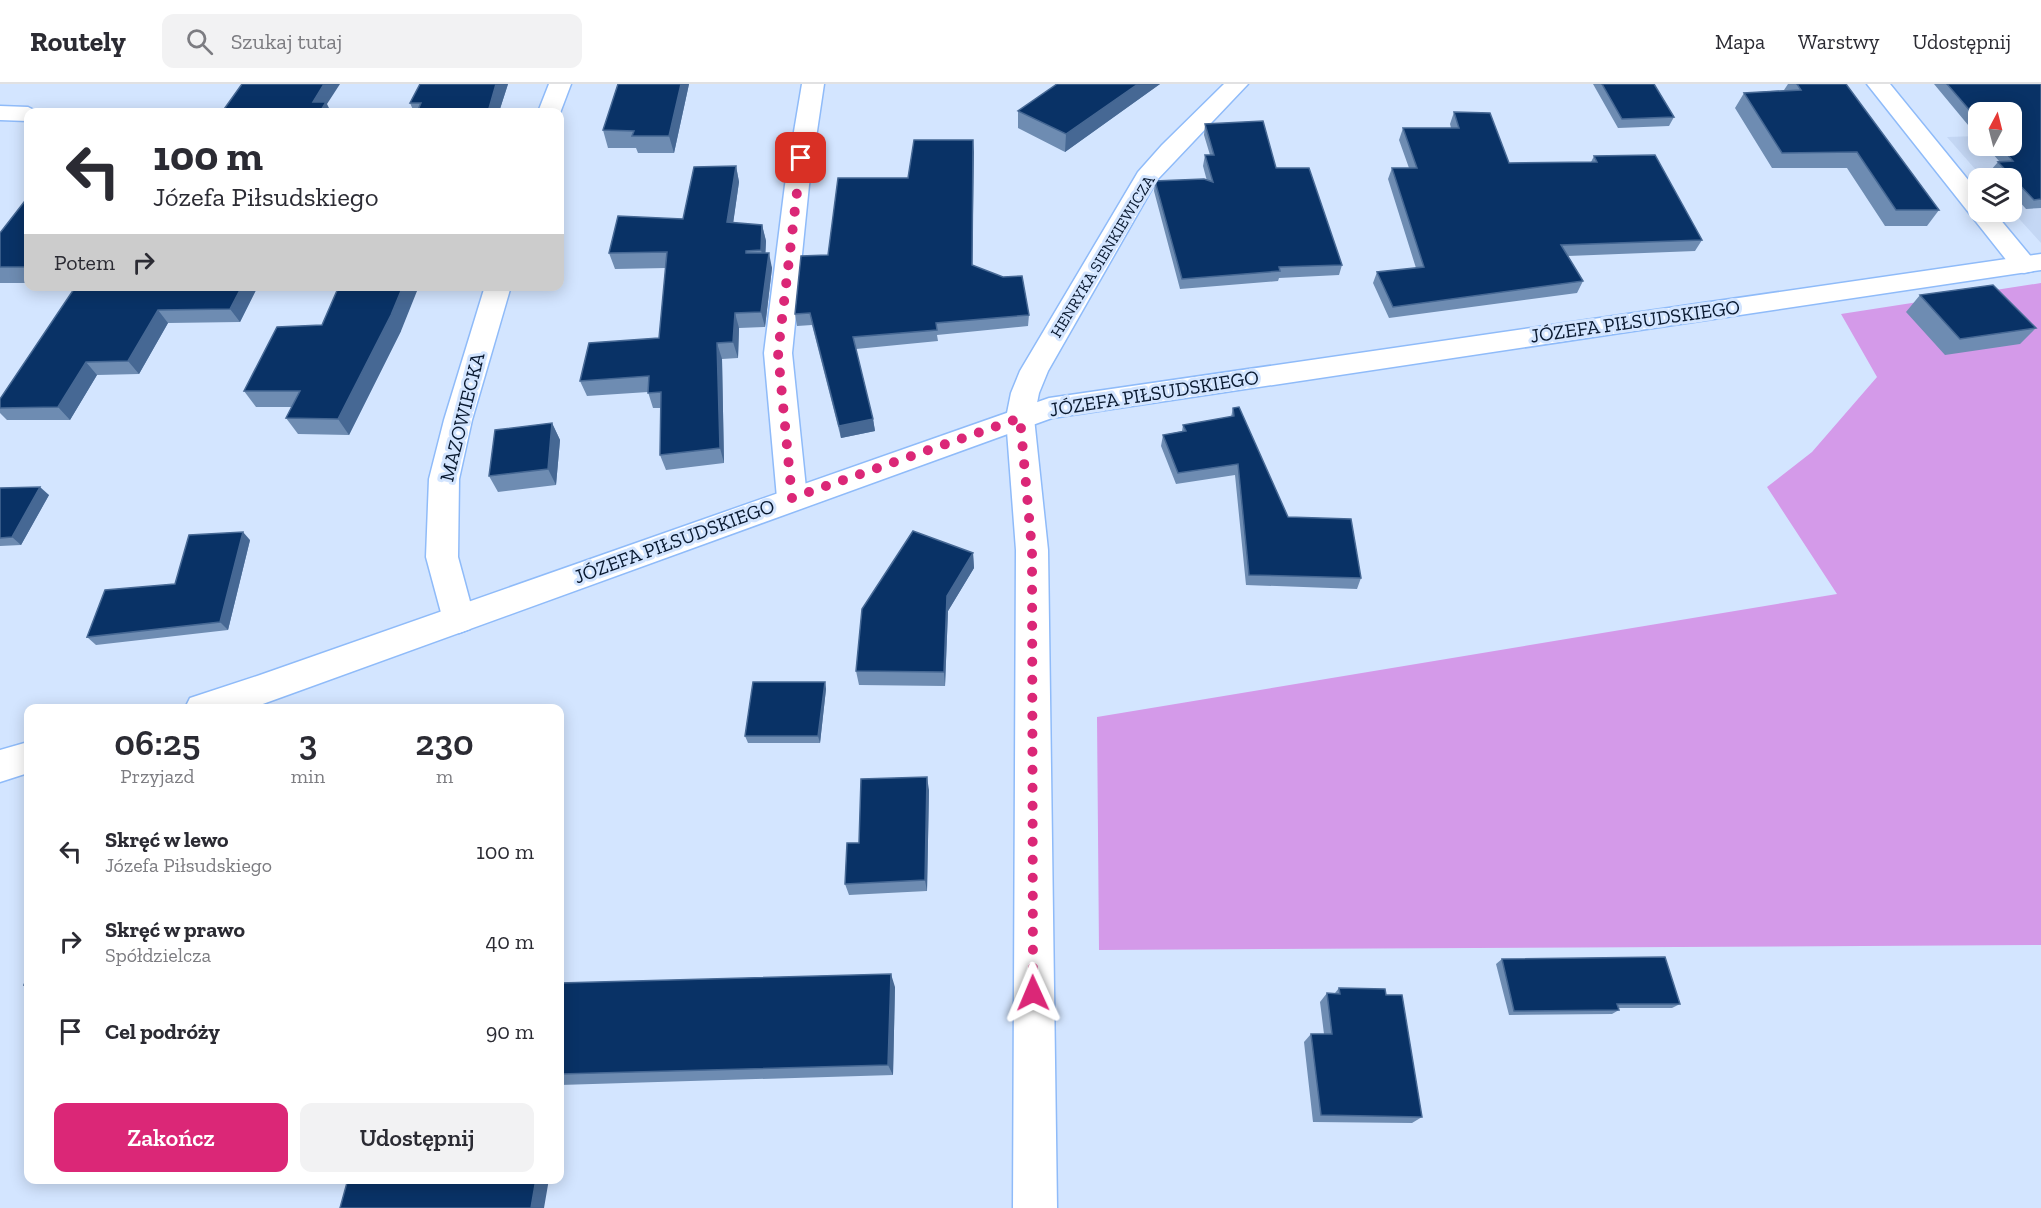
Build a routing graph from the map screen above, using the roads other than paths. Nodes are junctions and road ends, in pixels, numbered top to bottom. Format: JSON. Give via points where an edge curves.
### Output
{"nodes":[{"id":1,"x":560,"y":84,"type":"edge"},
{"id":2,"x":813,"y":84,"type":"edge"},
{"id":3,"x":1237,"y":84,"type":"edge"},
{"id":4,"x":1878,"y":84,"type":"edge"},
{"id":5,"x":551,"y":108,"type":"edge"},
{"id":6,"x":0,"y":113,"type":"edge"},
{"id":7,"x":24,"y":114,"type":"edge"},
{"id":8,"x":1968,"y":195,"type":"edge"},
{"id":9,"x":1992,"y":222,"type":"edge"},
{"id":10,"x":2032,"y":264,"type":"edge"},
{"id":11,"x":497,"y":291,"type":"edge"},
{"id":12,"x":1020,"y":418,"type":"junction"},
{"id":13,"x":792,"y":498,"type":"junction"},
{"id":14,"x":459,"y":620,"type":"junction"},
{"id":15,"x":215,"y":704,"type":"edge"},
{"id":16,"x":24,"y":759,"type":"edge"},
{"id":17,"x":0,"y":766,"type":"edge"},
{"id":18,"x":1035,"y":1208,"type":"edge"}],
"edges":[{"from":1,"to":5,"type":"street"},
{"from":2,"to":13,"type":"street","via":[[778,353]]},
{"from":3,"to":12,"type":"street","name":"HENRYKA SIENKIEWICZA","via":[[1147,177],[1034,371]]},
{"from":4,"to":8,"type":"street"},
{"from":6,"to":7,"type":"street"},
{"from":9,"to":10,"type":"street"},
{"from":10,"to":12,"type":"street","name":"JÓZEFA PIŁSUDSKIEGO","via":[[1065,405]]},
{"from":11,"to":14,"type":"street","name":"MAZOWIECKA","via":[[444,479],[442,557]]},
{"from":12,"to":13,"type":"street","name":"JÓZEFA PIŁSUDSKIEGO"},
{"from":12,"to":18,"type":"street","name":"HENRYKA SIENKIEWICZA","via":[[1032,550]]},
{"from":13,"to":14,"type":"street","name":"JÓZEFA PIŁSUDSKIEGO"},
{"from":14,"to":15,"type":"street","name":"JÓZEFA PIŁSUDSKIEGO"},
{"from":16,"to":17,"type":"street"}]}
